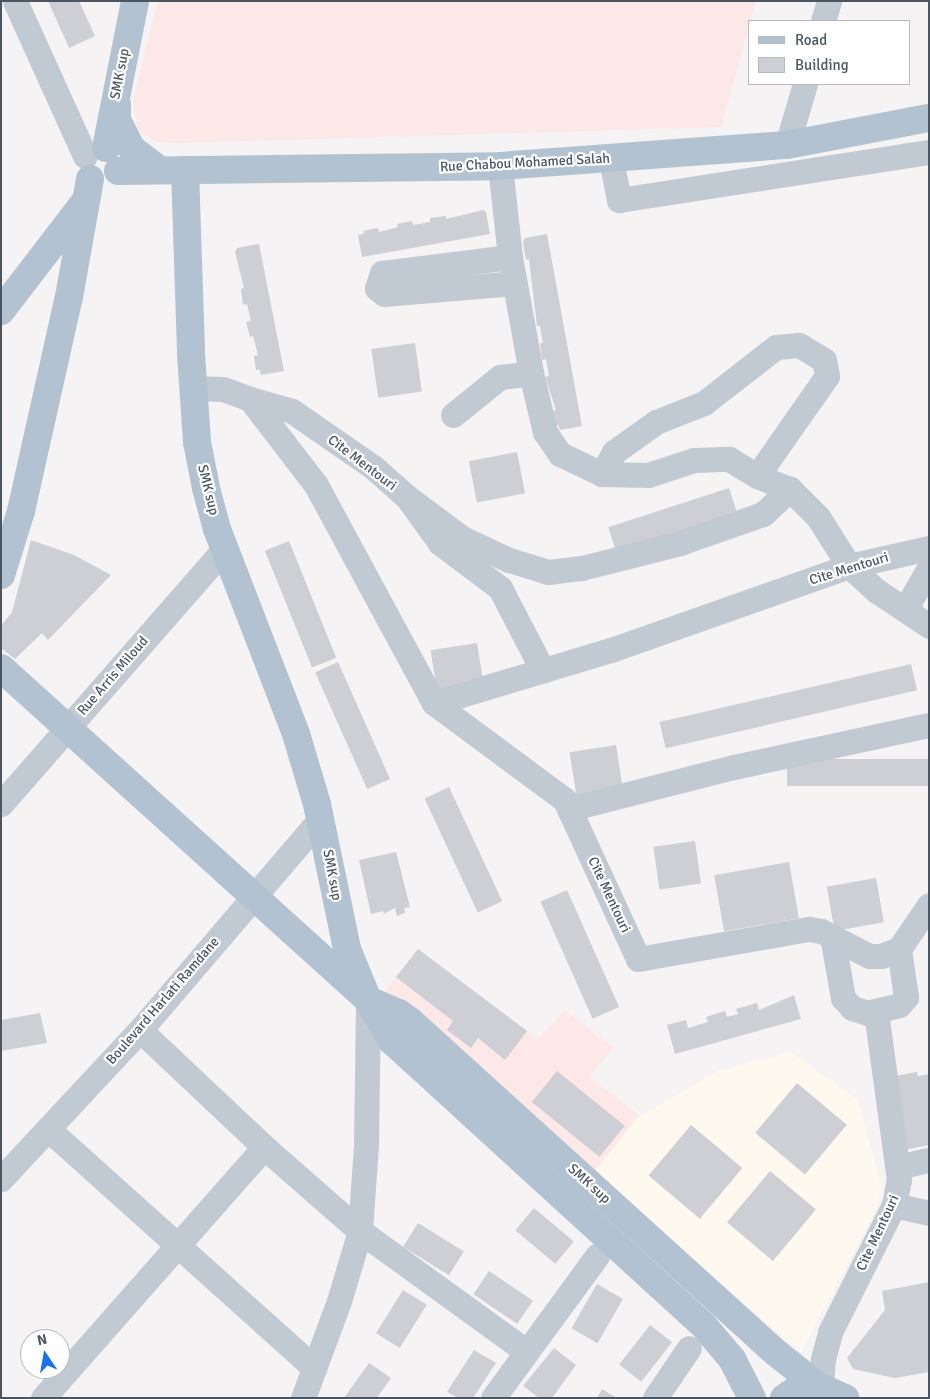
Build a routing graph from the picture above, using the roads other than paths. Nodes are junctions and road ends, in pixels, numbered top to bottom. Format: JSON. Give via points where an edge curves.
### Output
{"nodes":[{"id":1,"x":15,"y":1,"type":"edge"},
{"id":2,"x":135,"y":1,"type":"edge"},
{"id":3,"x":829,"y":1,"type":"edge"},
{"id":4,"x":823,"y":20,"type":"edge"},
{"id":5,"x":805,"y":85,"type":"edge"},
{"id":6,"x":117,"y":86,"type":"junction"},
{"id":7,"x":929,"y":118,"type":"edge"},
{"id":8,"x":787,"y":145,"type":"junction"},
{"id":9,"x":929,"y":152,"type":"edge"},
{"id":10,"x":611,"y":159,"type":"junction"},
{"id":11,"x":500,"y":166,"type":"junction"},
{"id":12,"x":173,"y":170,"type":"junction"},
{"id":13,"x":99,"y":173,"type":"junction"},
{"id":14,"x":510,"y":258,"type":"junction"},
{"id":15,"x":514,"y":283,"type":"junction"},
{"id":16,"x":1,"y":311,"type":"edge"},
{"id":17,"x":191,"y":354,"type":"junction"},
{"id":18,"x":531,"y":373,"type":"junction"},
{"id":19,"x":194,"y":388,"type":"junction"},
{"id":20,"x":223,"y":389,"type":"junction"},
{"id":21,"x":250,"y":399,"type":"junction"},
{"id":22,"x":453,"y":415,"type":"dead end"},
{"id":23,"x":602,"y":474,"type":"junction"},
{"id":24,"x":757,"y":476,"type":"junction"},
{"id":25,"x":790,"y":488,"type":"junction"},
{"id":26,"x":408,"y":497,"type":"junction"},
{"id":27,"x":226,"y":548,"type":"junction"},
{"id":28,"x":929,"y":548,"type":"edge"},
{"id":29,"x":849,"y":566,"type":"junction"},
{"id":30,"x":929,"y":568,"type":"edge"},
{"id":31,"x":1,"y":574,"type":"edge"},
{"id":32,"x":906,"y":608,"type":"junction"},
{"id":33,"x":929,"y":626,"type":"edge"},
{"id":34,"x":1,"y":668,"type":"edge"},
{"id":35,"x":543,"y":671,"type":"junction"},
{"id":36,"x":434,"y":703,"type":"junction"},
{"id":37,"x":929,"y":725,"type":"edge"},
{"id":38,"x":66,"y":730,"type":"junction"},
{"id":39,"x":1,"y":804,"type":"edge"},
{"id":40,"x":569,"y":809,"type":"junction"},
{"id":41,"x":320,"y":819,"type":"junction"},
{"id":42,"x":255,"y":896,"type":"junction"},
{"id":43,"x":929,"y":906,"type":"edge"},
{"id":44,"x":832,"y":936,"type":"junction"},
{"id":45,"x":899,"y":948,"type":"junction"},
{"id":46,"x":368,"y":1000,"type":"junction"},
{"id":47,"x":876,"y":1013,"type":"junction"},
{"id":48,"x":140,"y":1030,"type":"junction"},
{"id":49,"x":48,"y":1129,"type":"junction"},
{"id":50,"x":264,"y":1148,"type":"junction"},
{"id":51,"x":929,"y":1160,"type":"edge"},
{"id":52,"x":898,"y":1167,"type":"junction"},
{"id":53,"x":1,"y":1179,"type":"edge"},
{"id":54,"x":894,"y":1205,"type":"junction"},
{"id":55,"x":929,"y":1213,"type":"edge"},
{"id":56,"x":360,"y":1231,"type":"junction"},
{"id":57,"x":176,"y":1247,"type":"junction"},
{"id":58,"x":596,"y":1256,"type":"dead end"},
{"id":59,"x":690,"y":1348,"type":"dead end"},
{"id":60,"x":526,"y":1351,"type":"junction"},
{"id":61,"x":314,"y":1368,"type":"junction"},
{"id":62,"x":820,"y":1386,"type":"junction"},
{"id":63,"x":43,"y":1398,"type":"edge"},
{"id":64,"x":303,"y":1398,"type":"edge"},
{"id":65,"x":493,"y":1398,"type":"edge"},
{"id":66,"x":655,"y":1398,"type":"edge"},
{"id":67,"x":752,"y":1398,"type":"edge"},
{"id":68,"x":784,"y":1398,"type":"edge"},
{"id":69,"x":846,"y":1398,"type":"edge"}],
"edges":[{"from":1,"to":13,"type":"street"},
{"from":2,"to":6,"type":"main road","name":"SMK sup"},
{"from":3,"to":4,"type":"street"},
{"from":5,"to":8,"type":"street"},
{"from":6,"to":12,"type":"main road","via":[[117,120],[132,149]]},
{"from":6,"to":13,"type":"main road","name":"SMK sup"},
{"from":7,"to":8,"type":"main road","name":"Rue Chabou Mohamed Salah"},
{"from":8,"to":10,"type":"main road","name":"Rue Chabou Mohamed Salah"},
{"from":9,"to":10,"type":"street","via":[[619,200]]},
{"from":10,"to":11,"type":"main road","name":"Rue Chabou Mohamed Salah"},
{"from":11,"to":12,"type":"main road","name":"Rue Chabou Mohamed Salah"},
{"from":11,"to":14,"type":"street"},
{"from":12,"to":13,"type":"main road","name":"Rue Chabou Mohamed Salah"},
{"from":12,"to":17,"type":"main road","name":"SMK sup"},
{"from":13,"to":16,"type":"main road"},
{"from":13,"to":31,"type":"main road","name":"SMK sup","via":[[21,512]]},
{"from":14,"to":15,"type":"street"},
{"from":14,"to":15,"type":"street","via":[[382,273],[376,288],[384,294]]},
{"from":15,"to":18,"type":"street"},
{"from":17,"to":19,"type":"main road","name":"SMK sup"},
{"from":17,"to":20,"type":"street","name":"Cite Mentouri"},
{"from":18,"to":22,"type":"street","via":[[500,377]]},
{"from":18,"to":23,"type":"street","via":[[545,432],[560,454]]},
{"from":19,"to":20,"type":"street","name":"Cite Mentouri"},
{"from":19,"to":27,"type":"main road","name":"SMK sup","via":[[197,442],[204,479]]},
{"from":20,"to":21,"type":"street","name":"Cite Mentouri"},
{"from":21,"to":26,"type":"street","name":"Cite Mentouri","via":[[292,411]]},
{"from":21,"to":36,"type":"street","name":"Cite Mentouri","via":[[316,485]]},
{"from":23,"to":24,"type":"street","via":[[648,475],[694,460],[729,459]]},
{"from":23,"to":24,"type":"street","via":[[614,452],[656,422],[704,403],[776,347],[798,345],[824,360],[827,376]]},
{"from":24,"to":25,"type":"street"},
{"from":25,"to":26,"type":"street","via":[[763,514],[690,539],[582,568],[548,572],[509,560],[462,538]]},
{"from":25,"to":29,"type":"street","via":[[818,517]]},
{"from":26,"to":35,"type":"street","name":"Cite Mentouri","via":[[440,543],[500,588]]},
{"from":27,"to":38,"type":"street","name":"Rue Arris Miloud"},
{"from":27,"to":41,"type":"main road","name":"SMK sup","via":[[279,684]]},
{"from":28,"to":29,"type":"street","name":"Cite Mentouri"},
{"from":29,"to":32,"type":"street","via":[[877,590]]},
{"from":29,"to":35,"type":"street","name":"Cite Mentouri","via":[[612,650]]},
{"from":30,"to":32,"type":"street"},
{"from":32,"to":33,"type":"street"},
{"from":34,"to":38,"type":"main road"},
{"from":35,"to":36,"type":"street","name":"Cite Mentouri"},
{"from":36,"to":40,"type":"street","name":"Cite Mentouri","via":[[565,800]]},
{"from":37,"to":40,"type":"street","via":[[734,767]]},
{"from":38,"to":39,"type":"street","name":"Rue Arris Miloud"},
{"from":38,"to":42,"type":"main road"},
{"from":40,"to":44,"type":"street","name":"Cite Mentouri","via":[[638,959],[794,929],[809,929]]},
{"from":41,"to":42,"type":"street","name":"Boulevard Harlati Ramdane"},
{"from":41,"to":46,"type":"main road","name":"SMK sup","via":[[347,949]]},
{"from":42,"to":46,"type":"main road"},
{"from":42,"to":48,"type":"street","name":"Boulevard Harlati Ramdane"},
{"from":43,"to":45,"type":"street"},
{"from":44,"to":45,"type":"street","name":"Cite Mentouri","via":[[869,956],[882,956]]},
{"from":44,"to":47,"type":"street","via":[[843,998],[859,1012]]},
{"from":45,"to":47,"type":"street","via":[[906,997],[899,1005]]},
{"from":46,"to":56,"type":"street","via":[[366,1146]]},
{"from":46,"to":62,"type":"main road","name":"SMK sup","via":[[410,1021],[775,1352]]},
{"from":46,"to":67,"type":"main road","via":[[392,1041],[718,1341],[732,1359]]},
{"from":47,"to":52,"type":"street","name":"Cite Mentouri"},
{"from":48,"to":49,"type":"street","name":"Boulevard Harlati Ramdane"},
{"from":48,"to":50,"type":"street"},
{"from":49,"to":53,"type":"street","name":"Boulevard Harlati Ramdane"},
{"from":49,"to":57,"type":"street"},
{"from":50,"to":56,"type":"street"},
{"from":50,"to":57,"type":"street"},
{"from":51,"to":52,"type":"street"},
{"from":52,"to":54,"type":"street","name":"Cite Mentouri"},
{"from":54,"to":55,"type":"street"},
{"from":54,"to":62,"type":"street","name":"Cite Mentouri","via":[[830,1332]]},
{"from":56,"to":60,"type":"street"},
{"from":56,"to":61,"type":"street","via":[[340,1301]]},
{"from":57,"to":61,"type":"street"},
{"from":57,"to":63,"type":"street"},
{"from":58,"to":60,"type":"street"},
{"from":59,"to":66,"type":"street"},
{"from":60,"to":65,"type":"street"},
{"from":61,"to":64,"type":"street"},
{"from":62,"to":68,"type":"main road","via":[[796,1390]]},
{"from":62,"to":69,"type":"main road","name":"SMK sup"}]}
